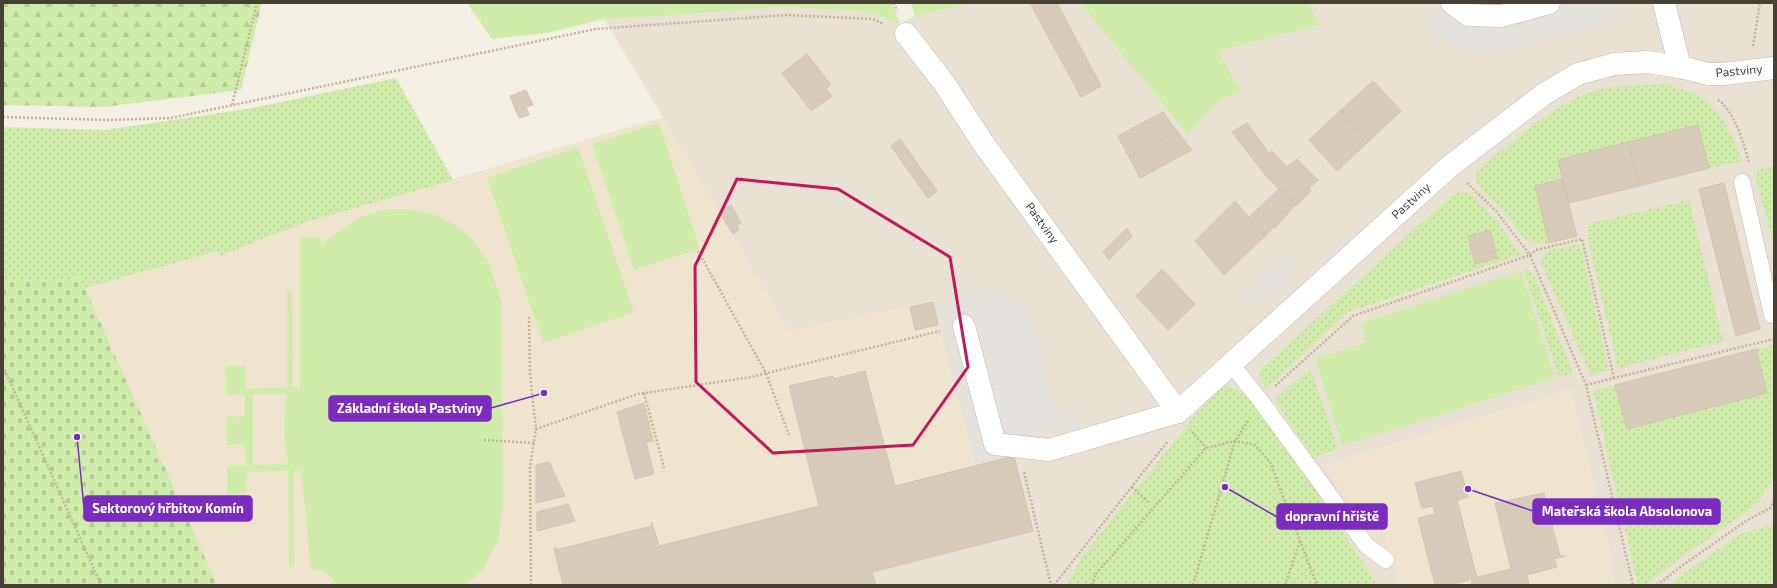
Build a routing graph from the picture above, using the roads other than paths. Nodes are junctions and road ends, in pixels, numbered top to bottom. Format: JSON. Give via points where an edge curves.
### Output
{"nodes":[{"id":1,"x":1452,"y":3,"type":"edge"},
{"id":2,"x":1549,"y":3,"type":"edge"},
{"id":3,"x":1664,"y":3,"type":"edge"},
{"id":4,"x":906,"y":34,"type":"road end"},
{"id":5,"x":1680,"y":67,"type":"junction"},
{"id":6,"x":1774,"y":68,"type":"edge"},
{"id":7,"x":1742,"y":182,"type":"dead end"},
{"id":8,"x":1774,"y":315,"type":"edge"},
{"id":9,"x":964,"y":326,"type":"road end"},
{"id":10,"x":1231,"y":364,"type":"junction"},
{"id":11,"x":1178,"y":412,"type":"junction"},
{"id":12,"x":1386,"y":560,"type":"dead end"}],
"edges":[{"from":1,"to":2,"type":"street","via":[[1468,15],[1501,16]]},
{"from":3,"to":5,"type":"street"},
{"from":4,"to":11,"type":"street","name":"Pastviny","via":[[944,83],[984,143]]},
{"from":5,"to":6,"type":"street","name":"Pastviny","via":[[1709,74]]},
{"from":5,"to":10,"type":"street","name":"Pastviny","via":[[1647,62],[1614,64],[1578,74],[1544,94],[1449,167]]},
{"from":7,"to":8,"type":"lane"},
{"from":9,"to":11,"type":"street","name":"Pastviny","via":[[995,444],[1049,450]]},
{"from":10,"to":11,"type":"street","name":"Pastviny"},
{"from":10,"to":12,"type":"lane","via":[[1366,545]]}]}
